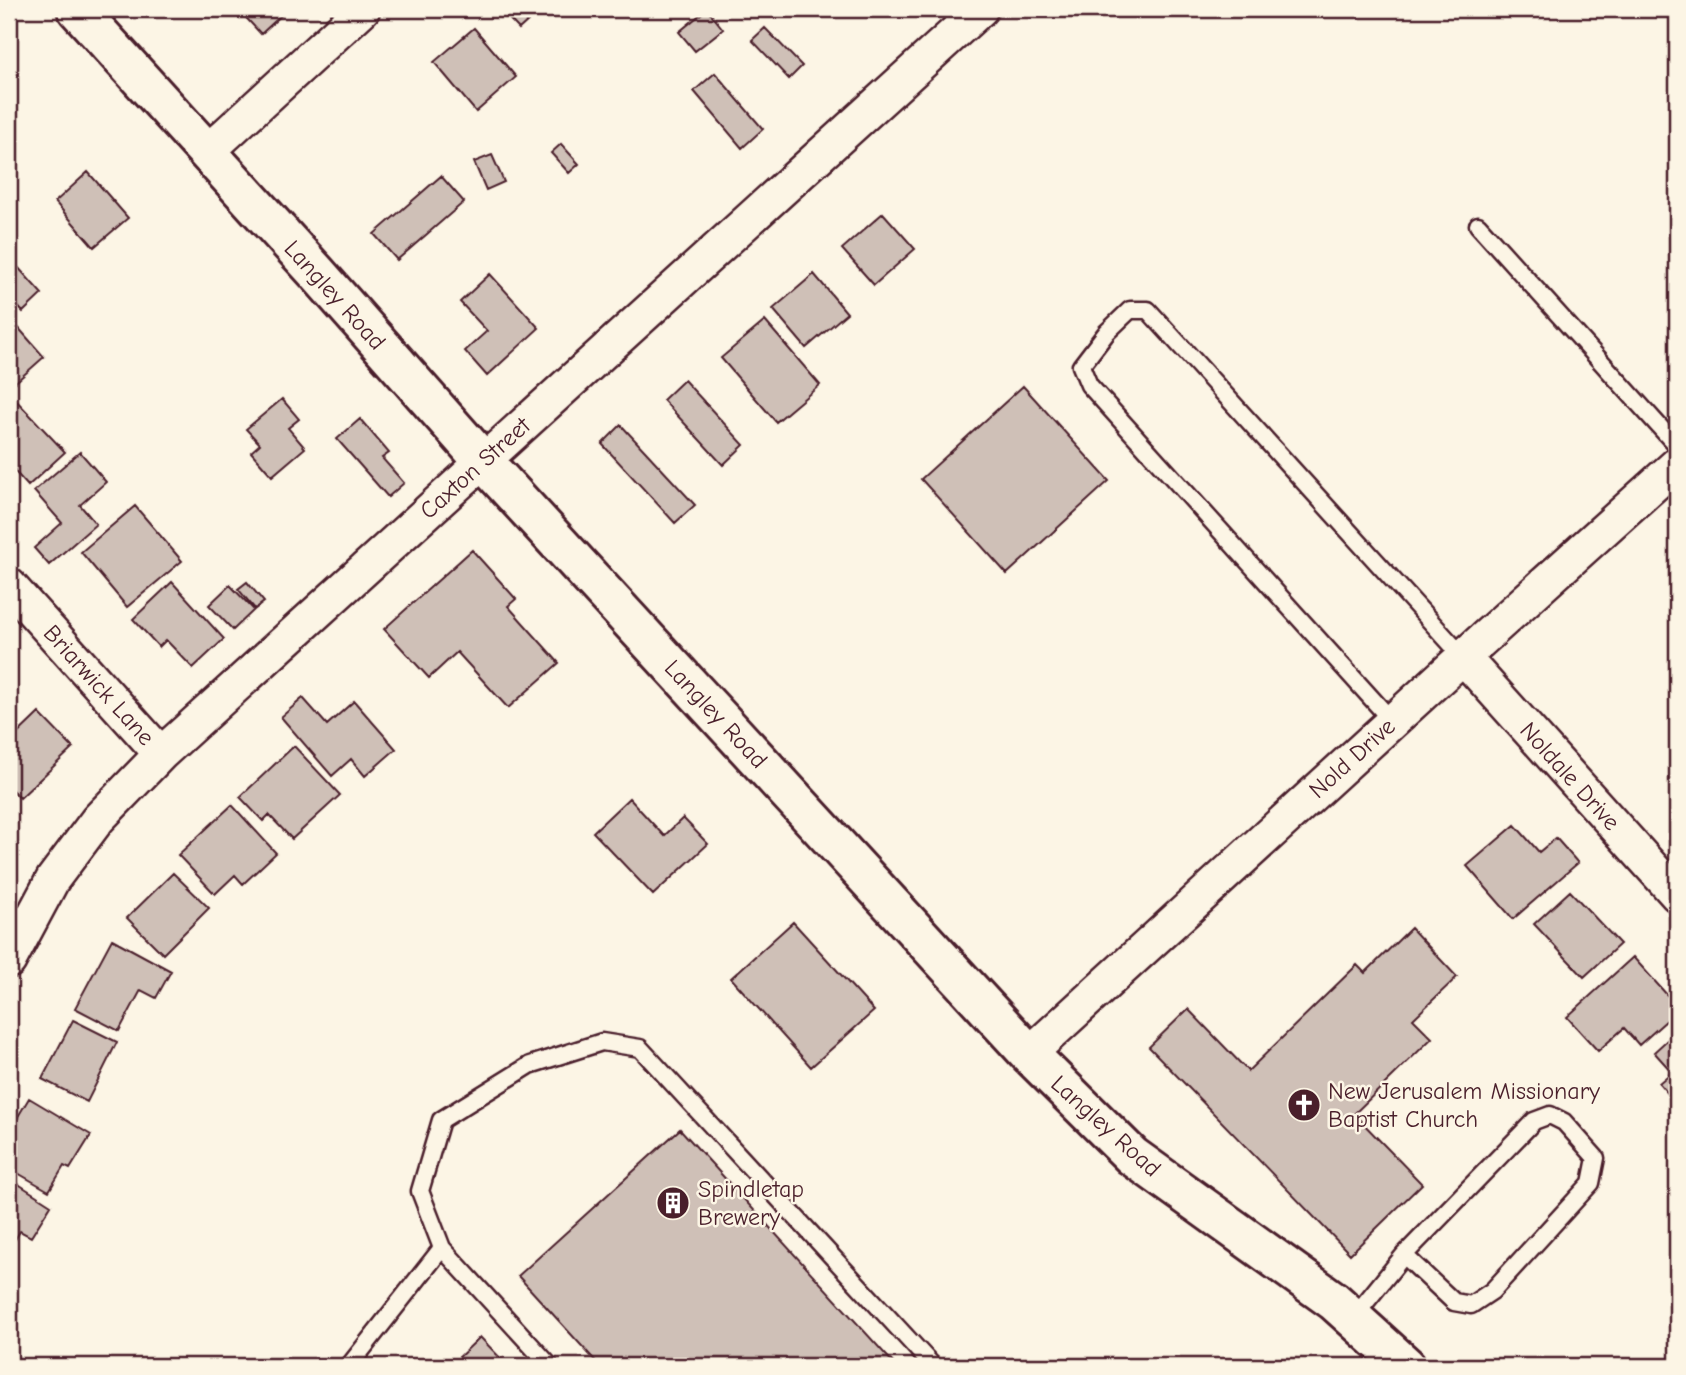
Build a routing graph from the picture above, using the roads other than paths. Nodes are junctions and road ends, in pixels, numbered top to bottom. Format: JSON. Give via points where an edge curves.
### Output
{"nodes":[{"id":1,"x":77,"y":9,"type":"edge"},
{"id":2,"x":363,"y":9,"type":"edge"},
{"id":3,"x":981,"y":9,"type":"edge"},
{"id":4,"x":206,"y":152,"type":"junction"},
{"id":5,"x":1478,"y":225,"type":"dead end"},
{"id":6,"x":1677,"y":446,"type":"edge"},
{"id":7,"x":483,"y":461,"type":"junction"},
{"id":8,"x":1677,"y":464,"type":"edge"},
{"id":9,"x":9,"y":585,"type":"edge"},
{"id":10,"x":1463,"y":657,"type":"junction"},
{"id":11,"x":1392,"y":721,"type":"junction"},
{"id":12,"x":162,"y":754,"type":"junction"},
{"id":13,"x":1677,"y":895,"type":"edge"},
{"id":14,"x":9,"y":961,"type":"edge"},
{"id":15,"x":1029,"y":1054,"type":"junction"},
{"id":16,"x":442,"y":1248,"type":"junction"},
{"id":17,"x":1404,"y":1255,"type":"junction"},
{"id":18,"x":1353,"y":1318,"type":"junction"},
{"id":19,"x":349,"y":1366,"type":"edge"},
{"id":20,"x":550,"y":1366,"type":"edge"},
{"id":21,"x":933,"y":1366,"type":"edge"},
{"id":22,"x":1406,"y":1366,"type":"edge"}],
"edges":[{"from":1,"to":4,"type":"street","name":"Langley Road"},
{"from":2,"to":4,"type":"street"},
{"from":3,"to":7,"type":"street","name":"Caxton Street"},
{"from":4,"to":7,"type":"street","name":"Langley Road"},
{"from":5,"to":6,"type":"lane"},
{"from":7,"to":12,"type":"street","name":"Caxton Street"},
{"from":7,"to":15,"type":"street","name":"Langley Road"},
{"from":8,"to":10,"type":"street","name":"Nold Drive"},
{"from":9,"to":12,"type":"street","name":"Briarwick Lane"},
{"from":10,"to":11,"type":"street","name":"Nold Drive"},
{"from":10,"to":11,"type":"lane","via":[[1148,310],[1130,310],[1082,366],[1089,385]]},
{"from":10,"to":13,"type":"street","name":"Noldale Drive"},
{"from":11,"to":15,"type":"street","name":"Nold Drive"},
{"from":12,"to":14,"type":"street","name":"Caxton Street","via":[[97,819],[53,879]]},
{"from":15,"to":18,"type":"street","name":"Langley Road","via":[[1132,1156]]},
{"from":16,"to":19,"type":"lane"},
{"from":16,"to":20,"type":"lane"},
{"from":16,"to":21,"type":"lane","via":[[420,1191],[441,1120],[530,1065],[602,1042],[640,1048]]},
{"from":17,"to":17,"type":"lane","via":[[1534,1121],[1550,1115],[1564,1122],[1596,1158],[1591,1183],[1492,1291],[1471,1305],[1454,1302]]},
{"from":17,"to":18,"type":"lane"},
{"from":18,"to":22,"type":"street","name":"Langley Road"}]}
